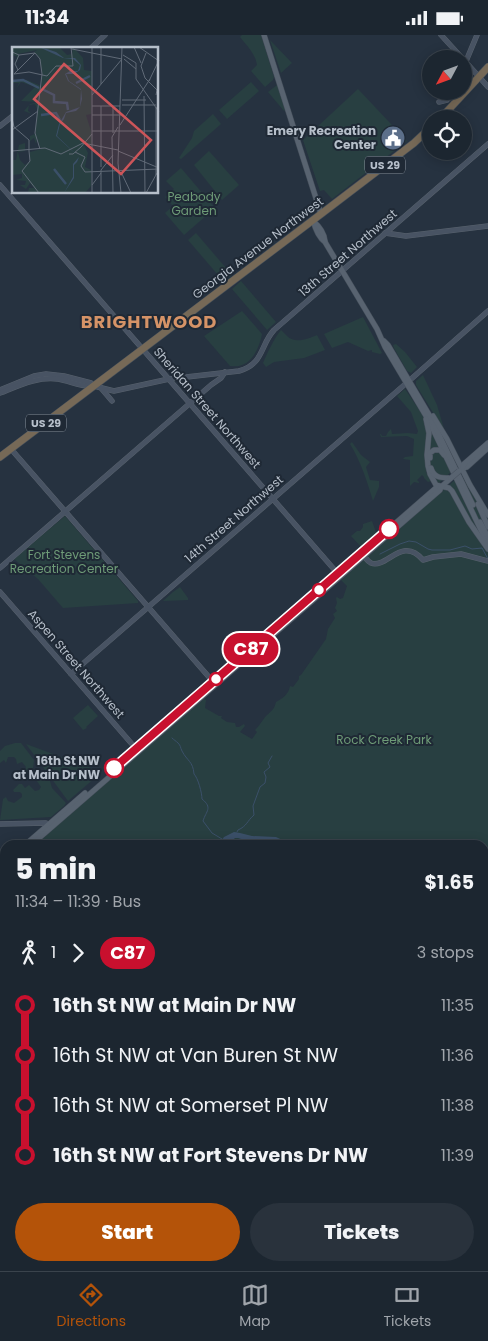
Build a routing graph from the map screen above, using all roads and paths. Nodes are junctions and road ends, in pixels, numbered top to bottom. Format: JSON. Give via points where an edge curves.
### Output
{"nodes":[{"id":1,"x":105,"y":35,"type":"edge"},
{"id":2,"x":264,"y":35,"type":"edge"},
{"id":3,"x":441,"y":35,"type":"edge"},
{"id":4,"x":477,"y":35,"type":"edge"},
{"id":5,"x":92,"y":47,"type":"edge"},
{"id":6,"x":454,"y":50,"type":"edge"},
{"id":7,"x":470,"y":50,"type":"edge"},
{"id":8,"x":488,"y":67,"type":"edge"},
{"id":9,"x":472,"y":70,"type":"edge"},
{"id":10,"x":479,"y":77,"type":"junction"},
{"id":11,"x":488,"y":87,"type":"edge"},
{"id":12,"x":447,"y":100,"type":"edge"},
{"id":13,"x":453,"y":100,"type":"edge"},
{"id":14,"x":440,"y":102,"type":"dead end"},
{"id":15,"x":453,"y":105,"type":"junction"},
{"id":16,"x":448,"y":110,"type":"edge"},
{"id":17,"x":12,"y":117,"type":"edge"},
{"id":18,"x":0,"y":127,"type":"edge"},
{"id":19,"x":422,"y":135,"type":"edge"},
{"id":20,"x":488,"y":144,"type":"edge"},
{"id":21,"x":0,"y":185,"type":"edge"},
{"id":22,"x":321,"y":214,"type":"junction"},
{"id":23,"x":313,"y":220,"type":"junction"},
{"id":24,"x":488,"y":226,"type":"edge"},
{"id":25,"x":385,"y":233,"type":"junction"},
{"id":26,"x":342,"y":271,"type":"junction"},
{"id":27,"x":488,"y":312,"type":"edge"},
{"id":28,"x":143,"y":349,"type":"junction"},
{"id":29,"x":225,"y":372,"type":"junction"},
{"id":30,"x":216,"y":373,"type":"junction"},
{"id":31,"x":169,"y":379,"type":"junction"},
{"id":32,"x":408,"y":382,"type":"junction"},
{"id":33,"x":213,"y":383,"type":"junction"},
{"id":34,"x":98,"y":387,"type":"junction"},
{"id":35,"x":0,"y":391,"type":"edge"},
{"id":36,"x":418,"y":395,"type":"junction"},
{"id":37,"x":112,"y":401,"type":"dead end"},
{"id":38,"x":190,"y":403,"type":"junction"},
{"id":39,"x":424,"y":414,"type":"junction"},
{"id":40,"x":488,"y":443,"type":"edge"},
{"id":41,"x":488,"y":448,"type":"edge"},
{"id":42,"x":11,"y":449,"type":"junction"},
{"id":43,"x":0,"y":457,"type":"edge"},
{"id":44,"x":448,"y":460,"type":"junction"},
{"id":45,"x":461,"y":470,"type":"junction"},
{"id":46,"x":451,"y":478,"type":"junction"},
{"id":47,"x":470,"y":485,"type":"junction"},
{"id":48,"x":441,"y":487,"type":"junction"},
{"id":49,"x":273,"y":499,"type":"junction"},
{"id":50,"x":65,"y":511,"type":"junction"},
{"id":51,"x":488,"y":515,"type":"edge"},
{"id":52,"x":488,"y":527,"type":"edge"},
{"id":53,"x":488,"y":537,"type":"edge"},
{"id":54,"x":488,"y":545,"type":"edge"},
{"id":55,"x":488,"y":549,"type":"edge"},
{"id":56,"x":363,"y":555,"type":"junction"},
{"id":57,"x":431,"y":557,"type":"junction"},
{"id":58,"x":487,"y":560,"type":"edge"},
{"id":59,"x":427,"y":565,"type":"dead end"},
{"id":60,"x":0,"y":568,"type":"edge"},
{"id":61,"x":339,"y":575,"type":"junction"},
{"id":62,"x":0,"y":592,"type":"edge"},
{"id":63,"x":148,"y":607,"type":"junction"},
{"id":64,"x":71,"y":674,"type":"junction"},
{"id":65,"x":214,"y":683,"type":"junction"},
{"id":66,"x":137,"y":750,"type":"junction"},
{"id":67,"x":0,"y":824,"type":"edge"},
{"id":68,"x":50,"y":825,"type":"junction"},
{"id":69,"x":31,"y":840,"type":"edge"},
{"id":70,"x":36,"y":840,"type":"edge"}],
"edges":[{"from":1,"to":5,"type":"street"},
{"from":2,"to":22,"type":"main road"},
{"from":3,"to":6,"type":"street"},
{"from":4,"to":7,"type":"street"},
{"from":8,"to":10,"type":"highway"},
{"from":9,"to":10,"type":"street"},
{"from":10,"to":11,"type":"street"},
{"from":10,"to":15,"type":"highway"},
{"from":12,"to":14,"type":"street"},
{"from":13,"to":15,"type":"street"},
{"from":15,"to":16,"type":"highway"},
{"from":17,"to":18,"type":"street"},
{"from":19,"to":22,"type":"highway","name":"Georgia Avenue Northwest","number":"US 29"},
{"from":20,"to":25,"type":"street","name":"13th Street Northwest"},
{"from":21,"to":28,"type":"street","name":"Sheridan Street Northwest"},
{"from":22,"to":23,"type":"highway","name":"Georgia Avenue Northwest","number":"US 29"},
{"from":23,"to":26,"type":"main road","via":[[314,228]]},
{"from":23,"to":28,"type":"highway","name":"Georgia Avenue Northwest","number":"US 29"},
{"from":24,"to":25,"type":"street","via":[[406,236]]},
{"from":25,"to":26,"type":"street","name":"13th Street Northwest"},
{"from":26,"to":29,"type":"street","name":"13th Street Northwest","via":[[273,331],[256,362],[244,369]]},
{"from":26,"to":32,"type":"main road"},
{"from":27,"to":32,"type":"street","name":"14th Street Northwest"},
{"from":28,"to":31,"type":"street","name":"Sheridan Street Northwest"},
{"from":28,"to":34,"type":"highway","name":"Georgia Avenue Northwest","number":"US 29"},
{"from":29,"to":30,"type":"street","name":"13th Street Northwest"},
{"from":29,"to":33,"type":"street","name":"13th Street Northwest"},
{"from":30,"to":31,"type":"street","name":"13th Street Northwest"},
{"from":30,"to":33,"type":"street"},
{"from":31,"to":34,"type":"street","name":"13th Street Northwest","via":[[116,391]]},
{"from":31,"to":38,"type":"street","name":"Sheridan Street Northwest"},
{"from":32,"to":36,"type":"main road"},
{"from":32,"to":39,"type":"main road"},
{"from":32,"to":49,"type":"street","name":"14th Street Northwest"},
{"from":33,"to":38,"type":"street","name":"13th Street Northwest"},
{"from":34,"to":35,"type":"street","via":[[50,374],[34,376]]},
{"from":34,"to":37,"type":"street"},
{"from":34,"to":42,"type":"highway","name":"Georgia Avenue Northwest","number":"US 29"},
{"from":36,"to":45,"type":"main road","via":[[447,439]]},
{"from":36,"to":53,"type":"main road"},
{"from":38,"to":49,"type":"street","name":"Sheridan Street Northwest"},
{"from":38,"to":50,"type":"street","name":"13th Street Northwest"},
{"from":39,"to":44,"type":"main road"},
{"from":39,"to":48,"type":"main road","via":[[429,433],[428,466],[436,485]]},
{"from":40,"to":45,"type":"main road"},
{"from":41,"to":45,"type":"main road"},
{"from":42,"to":43,"type":"highway","name":"Georgia Avenue Northwest","number":"US 29"},
{"from":42,"to":50,"type":"street"},
{"from":44,"to":46,"type":"main road","via":[[438,450],[430,453],[434,474],[439,478]]},
{"from":44,"to":54,"type":"main road"},
{"from":45,"to":46,"type":"main road","bridge":true},
{"from":45,"to":47,"type":"main road"},
{"from":46,"to":48,"type":"main road"},
{"from":47,"to":51,"type":"main road"},
{"from":47,"to":52,"type":"main road"},
{"from":48,"to":55,"type":"main road","via":[[453,491]]},
{"from":48,"to":56,"type":"main road"},
{"from":49,"to":61,"type":"street","name":"Sheridan Street Northwest"},
{"from":49,"to":63,"type":"street","name":"14th Street Northwest"},
{"from":50,"to":60,"type":"street","name":"13th Street Northwest"},
{"from":50,"to":63,"type":"street"},
{"from":56,"to":57,"type":"street","via":[[373,563],[406,551],[416,553],[423,560]]},
{"from":56,"to":61,"type":"main road"},
{"from":57,"to":58,"type":"street","via":[[462,554]]},
{"from":57,"to":59,"type":"street"},
{"from":61,"to":65,"type":"main road"},
{"from":62,"to":64,"type":"street","name":"Aspen Street Northwest"},
{"from":63,"to":64,"type":"street","name":"14th Street Northwest"},
{"from":63,"to":65,"type":"street"},
{"from":64,"to":66,"type":"street","name":"Aspen Street Northwest"},
{"from":65,"to":66,"type":"main road"},
{"from":66,"to":68,"type":"main road"},
{"from":67,"to":68,"type":"street"},
{"from":68,"to":69,"type":"main road"},
{"from":68,"to":70,"type":"main road"}]}
